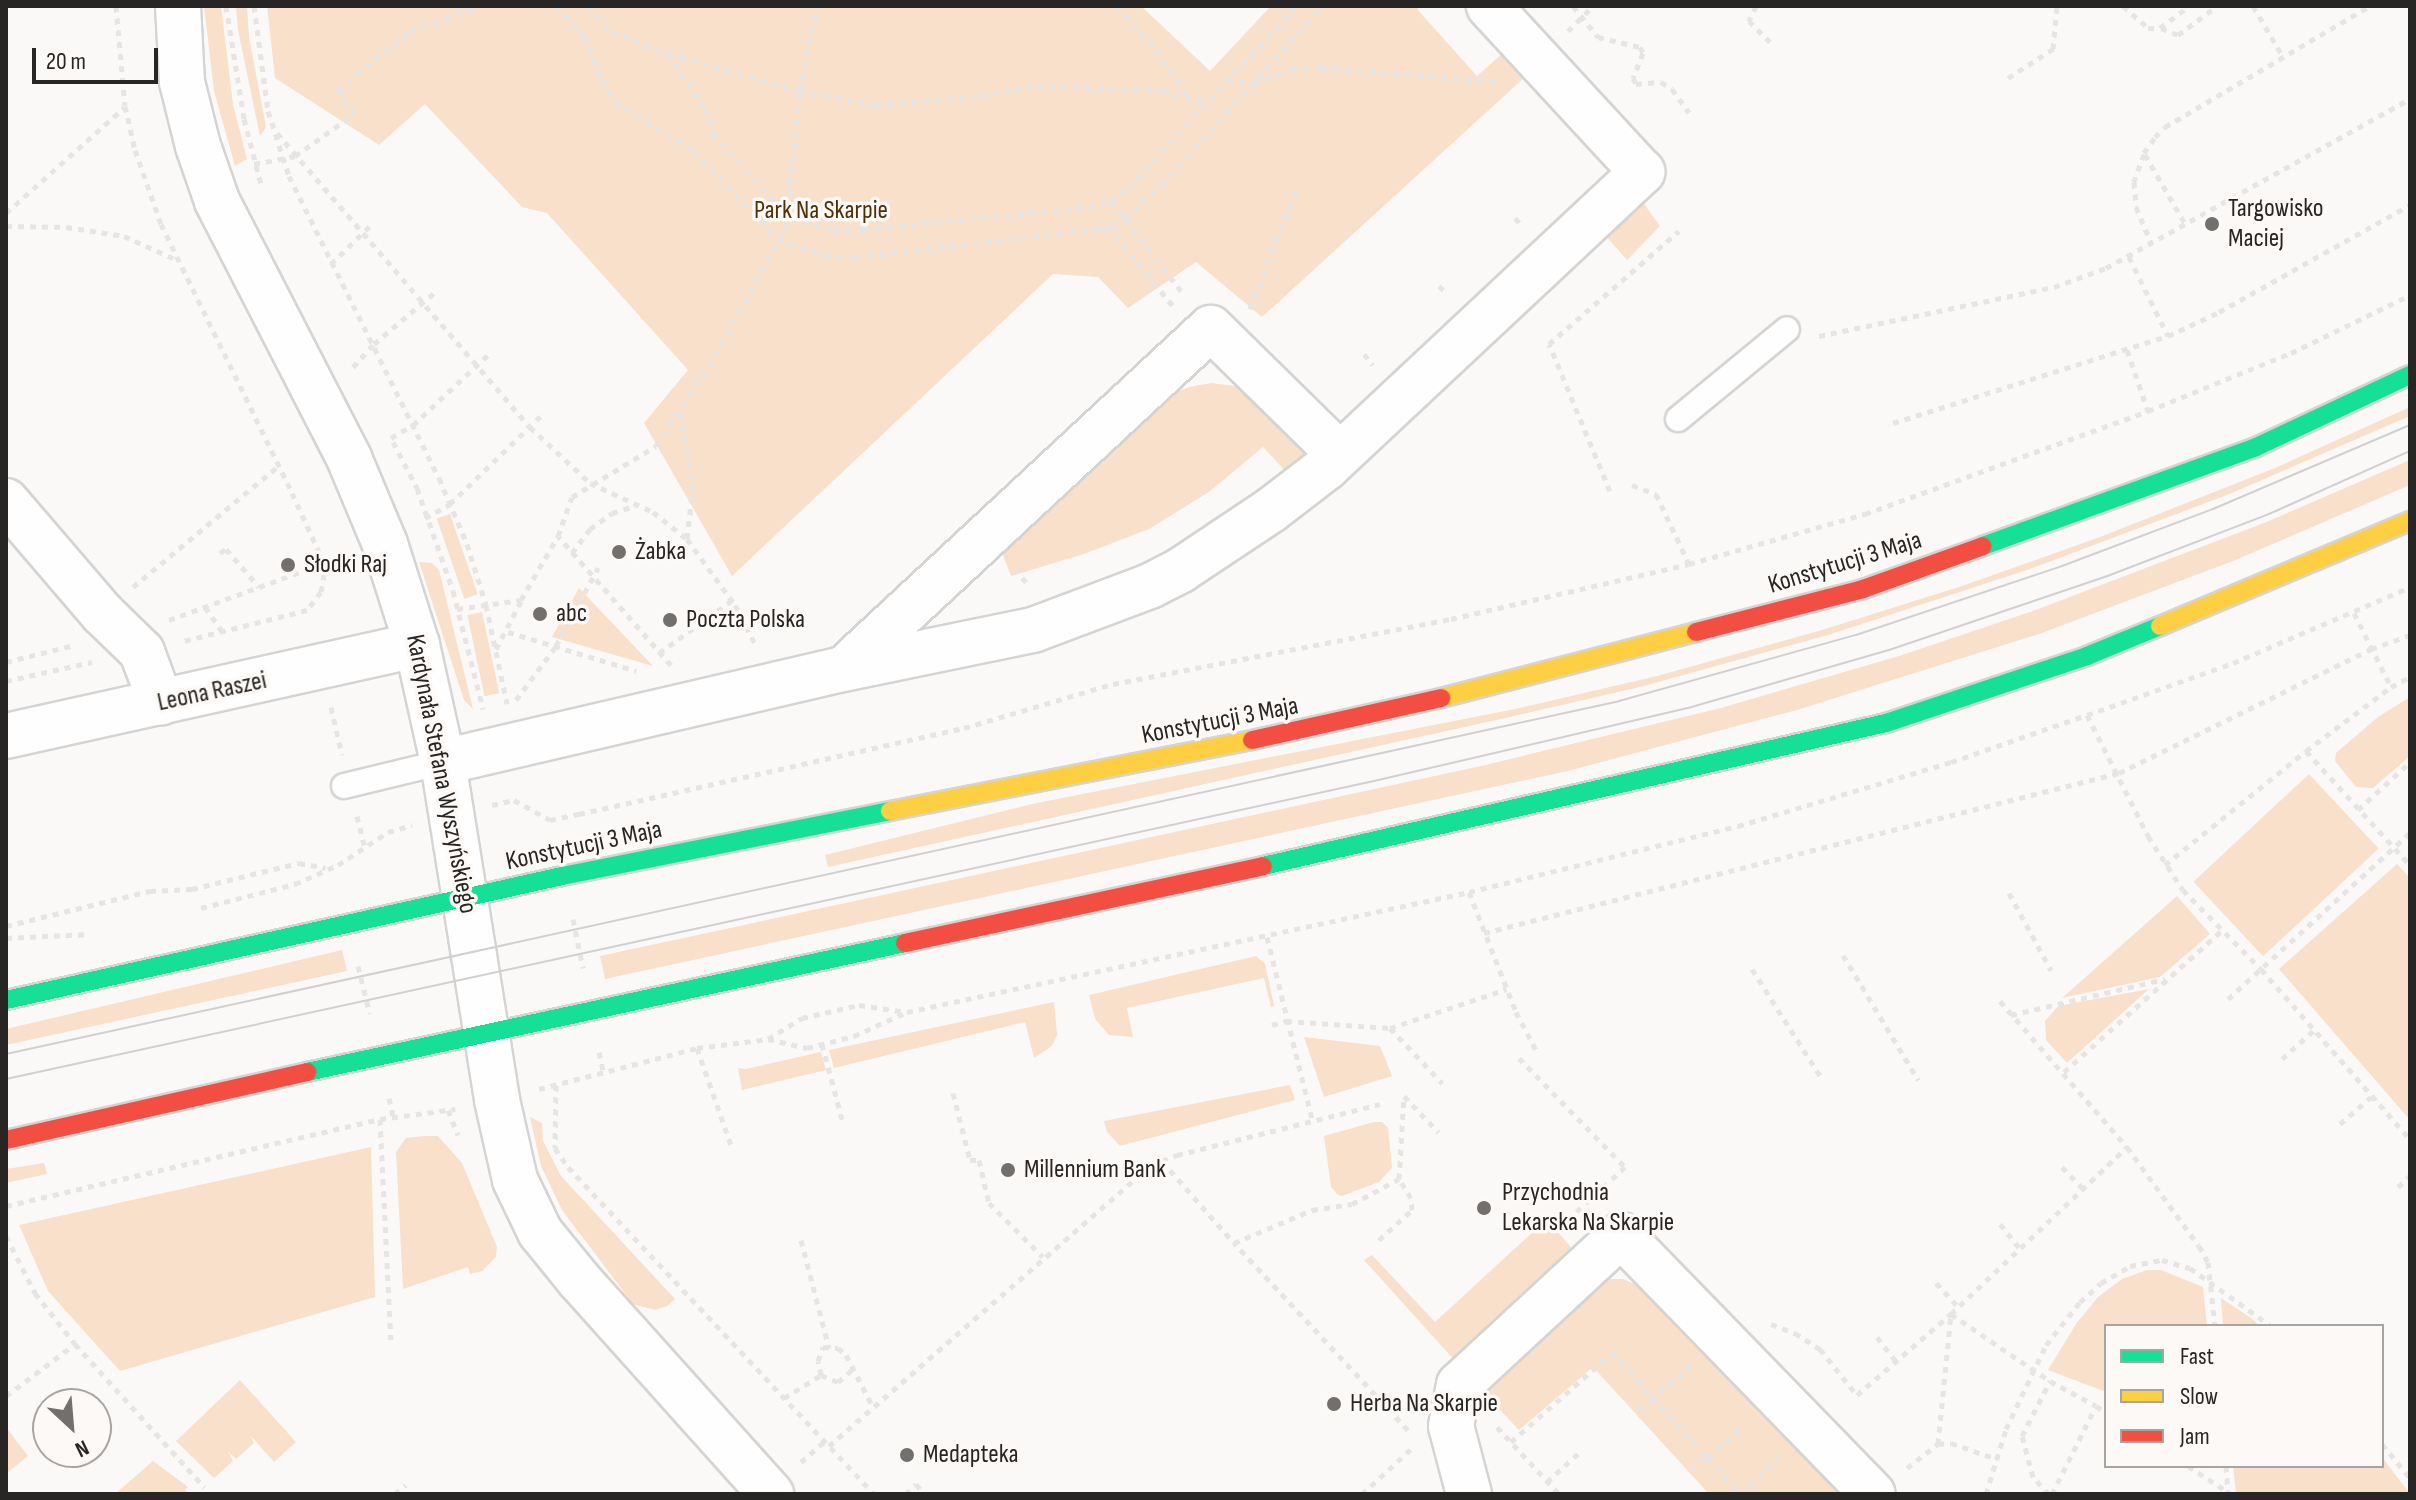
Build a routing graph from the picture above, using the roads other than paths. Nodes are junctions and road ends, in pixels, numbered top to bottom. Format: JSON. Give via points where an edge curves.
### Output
{"nodes":[{"id":1,"x":178,"y":6,"type":"edge"},
{"id":2,"x":1489,"y":6,"type":"edge"},
{"id":3,"x":1787,"y":329,"type":"dead end"},
{"id":4,"x":2410,"y":375,"type":"edge"},
{"id":5,"x":1678,"y":419,"type":"dead end"},
{"id":6,"x":1339,"y":454,"type":"junction"},
{"id":7,"x":6,"y":501,"type":"edge"},
{"id":8,"x":2410,"y":521,"type":"edge"},
{"id":9,"x":417,"y":645,"type":"junction"},
{"id":10,"x":843,"y":669,"type":"junction"},
{"id":11,"x":161,"y":703,"type":"junction"},
{"id":12,"x":6,"y":736,"type":"edge"},
{"id":13,"x":443,"y":762,"type":"junction"},
{"id":14,"x":344,"y":786,"type":"dead end"},
{"id":15,"x":467,"y":898,"type":"junction"},
{"id":16,"x":6,"y":1000,"type":"edge"},
{"id":17,"x":488,"y":1032,"type":"junction"},
{"id":18,"x":6,"y":1140,"type":"edge"},
{"id":19,"x":784,"y":1481,"type":"edge"},
{"id":20,"x":1886,"y":1485,"type":"edge"},
{"id":21,"x":1469,"y":1494,"type":"edge"}],
"edges":[{"from":1,"to":9,"type":"street","name":"Kardynała Stefana Wyszyńskiego","via":[[182,82],[213,189],[349,458],[385,544]]},
{"from":2,"to":6,"type":"street","via":[[1642,172]]},
{"from":3,"to":5,"type":"lane"},
{"from":4,"to":15,"type":"street","name":"Konstytucji 3 Maja","via":[[2256,447],[1863,589],[1364,718]]},
{"from":6,"to":10,"type":"street","via":[[1271,510],[1181,570],[1033,630]]},
{"from":6,"to":10,"type":"street","via":[[1215,339]]},
{"from":7,"to":11,"type":"street","via":[[142,652]]},
{"from":8,"to":17,"type":"street","via":[[2087,656],[1886,723],[1385,840]]},
{"from":9,"to":11,"type":"street","name":"Leona Raszei"},
{"from":9,"to":13,"type":"street","name":"Kardynała Stefana Wyszyńskiego"},
{"from":10,"to":13,"type":"street"},
{"from":11,"to":12,"type":"street","name":"Leona Raszei"},
{"from":13,"to":14,"type":"lane"},
{"from":13,"to":15,"type":"street","name":"Kardynała Stefana Wyszyńskiego"},
{"from":15,"to":16,"type":"street","name":"Konstytucji 3 Maja"},
{"from":15,"to":17,"type":"street","name":"Kardynała Stefana Wyszyńskiego"},
{"from":17,"to":18,"type":"street"},
{"from":17,"to":19,"type":"street","name":"Kardynała Stefana Wyszyńskiego","via":[[508,1153],[540,1232],[579,1280]]},
{"from":20,"to":21,"type":"street","via":[[1621,1235],[1459,1385],[1451,1426]]}]}
